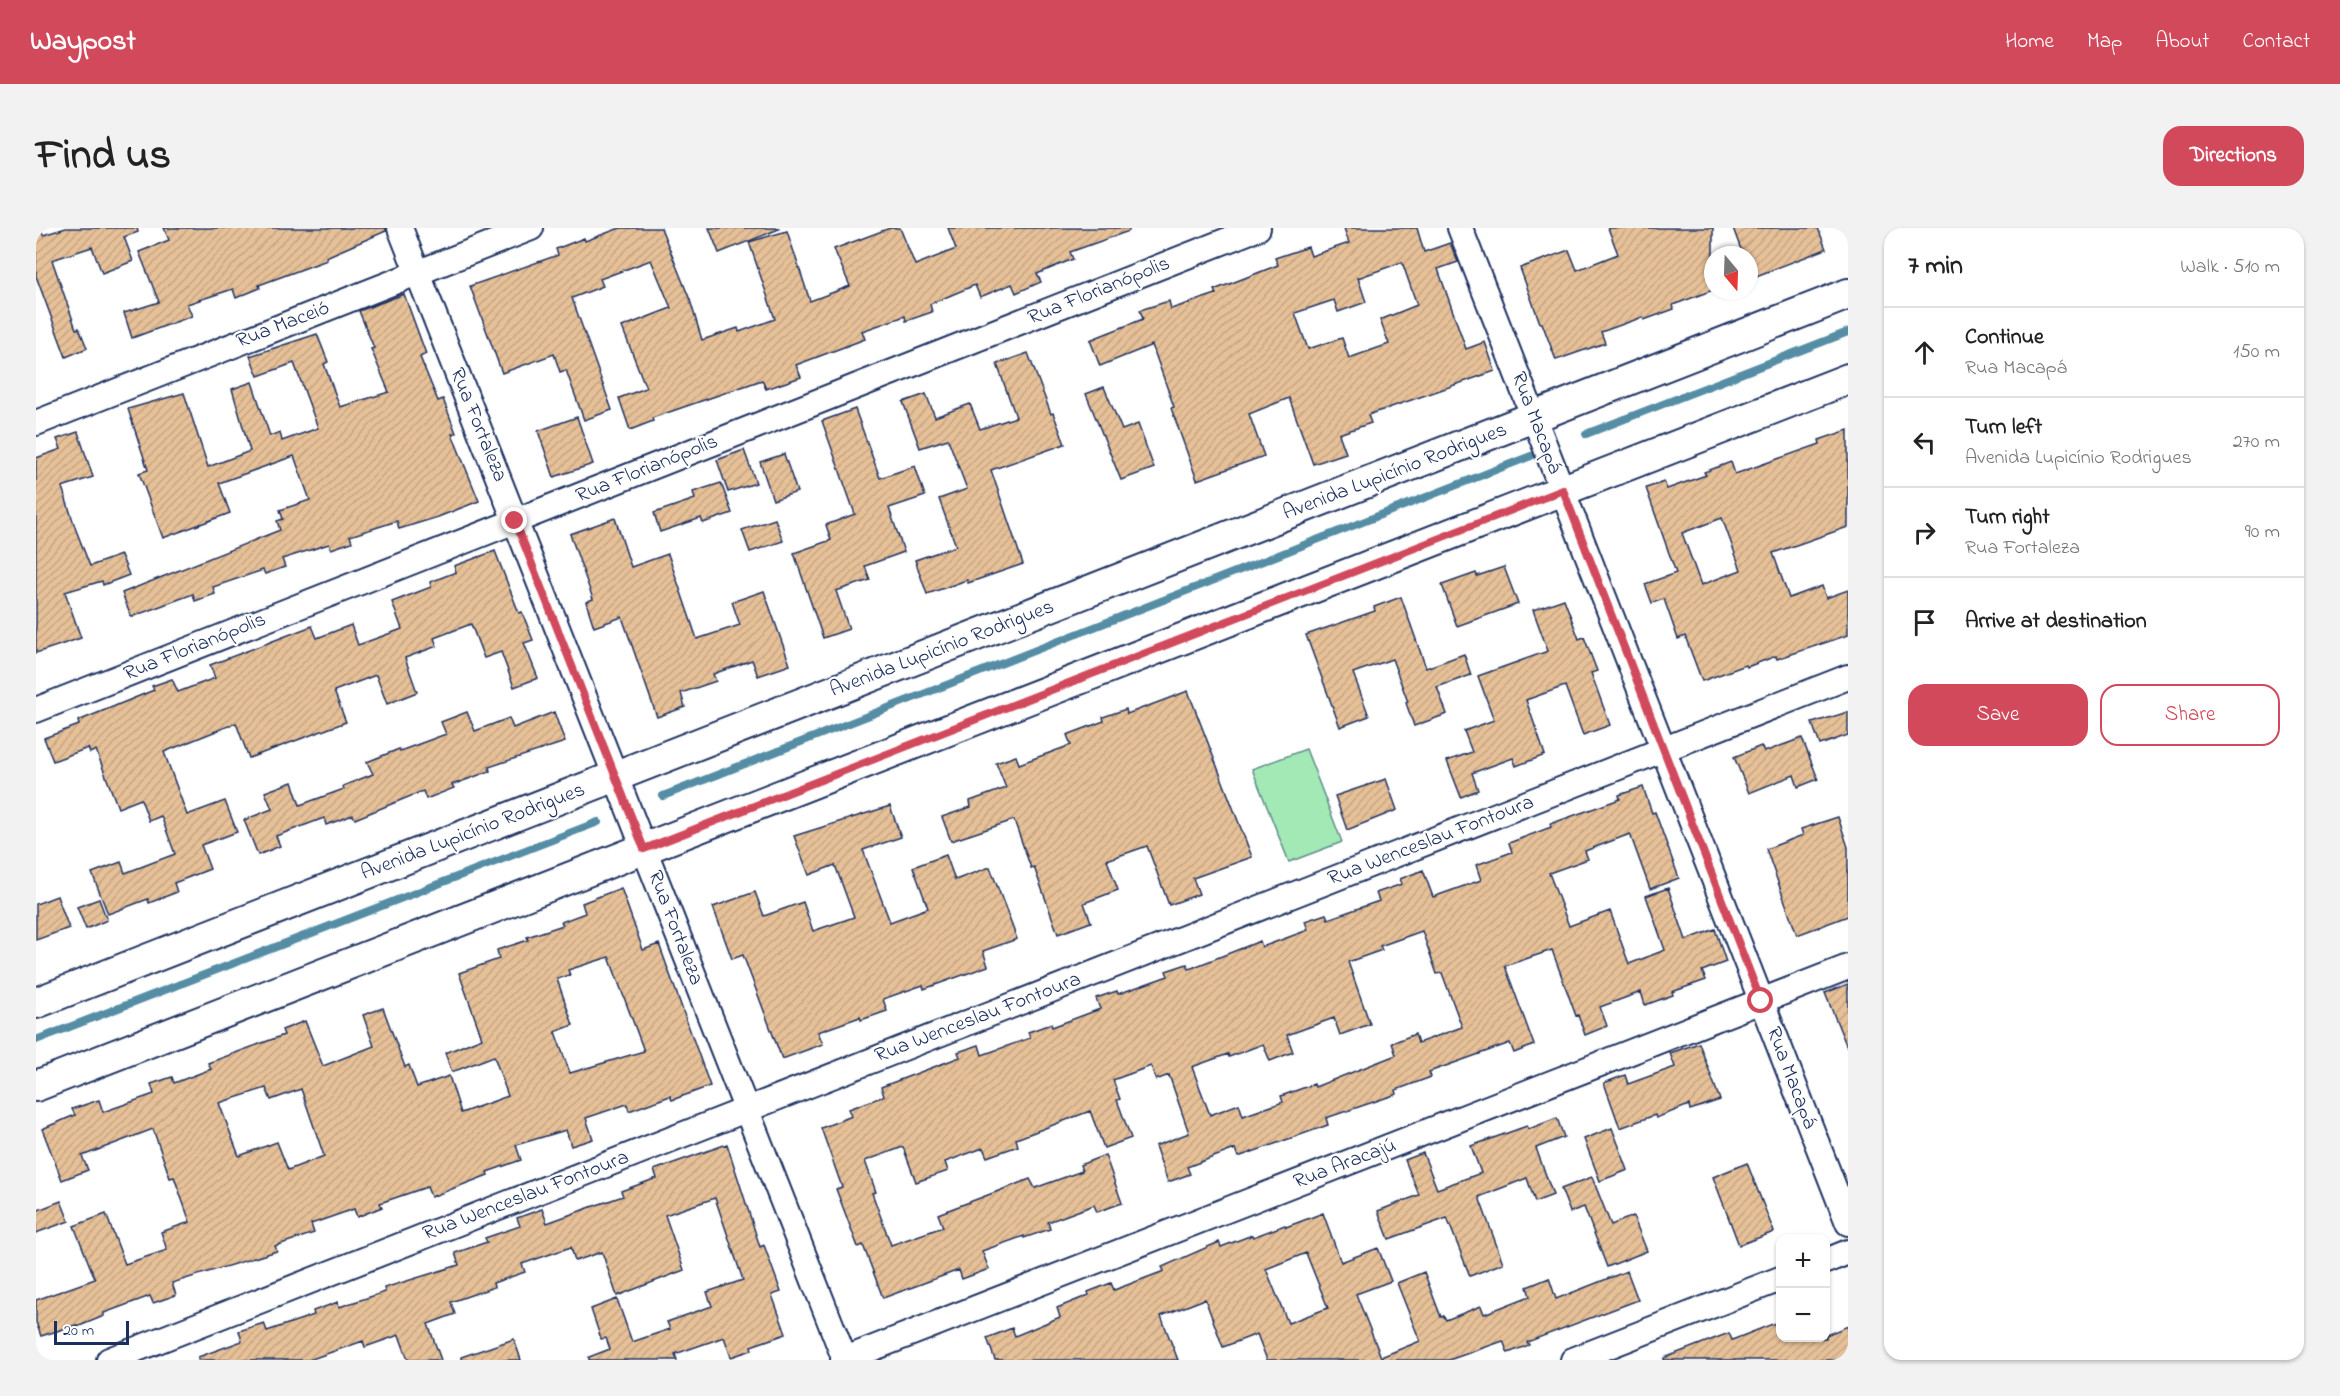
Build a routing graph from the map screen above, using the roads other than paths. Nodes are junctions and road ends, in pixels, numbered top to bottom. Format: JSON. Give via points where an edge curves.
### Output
{"nodes":[{"id":1,"x":400,"y":228,"type":"edge"},
{"id":2,"x":531,"y":228,"type":"edge"},
{"id":3,"x":1258,"y":228,"type":"edge"},
{"id":4,"x":1460,"y":228,"type":"edge"},
{"id":5,"x":417,"y":273,"type":"junction"},
{"id":6,"x":1848,"y":294,"type":"edge"},
{"id":7,"x":1848,"y":380,"type":"edge"},
{"id":8,"x":1534,"y":417,"type":"junction"},
{"id":9,"x":36,"y":423,"type":"edge"},
{"id":10,"x":1563,"y":490,"type":"junction"},
{"id":11,"x":515,"y":521,"type":"junction"},
{"id":12,"x":1848,"y":677,"type":"edge"},
{"id":13,"x":36,"y":710,"type":"edge"},
{"id":14,"x":1664,"y":749,"type":"junction"},
{"id":15,"x":615,"y":776,"type":"junction"},
{"id":16,"x":644,"y":849,"type":"junction"},
{"id":17,"x":1848,"y":967,"type":"edge"},
{"id":18,"x":1761,"y":1001,"type":"junction"},
{"id":19,"x":36,"y":1004,"type":"edge"},
{"id":20,"x":36,"y":1086,"type":"edge"},
{"id":21,"x":746,"y":1109,"type":"junction"},
{"id":22,"x":1848,"y":1223,"type":"edge"},
{"id":23,"x":1848,"y":1252,"type":"edge"},
{"id":24,"x":1830,"y":1259,"type":"edge"},
{"id":25,"x":1776,"y":1281,"type":"edge"},
{"id":26,"x":109,"y":1360,"type":"edge"},
{"id":27,"x":844,"y":1360,"type":"edge"},
{"id":28,"x":1573,"y":1360,"type":"edge"}],
"edges":[{"from":1,"to":5,"type":"street","name":"Rua Fortaleza"},
{"from":2,"to":5,"type":"street","name":"Rua Maceió"},
{"from":3,"to":11,"type":"street","name":"Rua Florianópolis"},
{"from":4,"to":8,"type":"street","name":"Rua Macapá"},
{"from":5,"to":9,"type":"street","name":"Rua Maceió"},
{"from":5,"to":11,"type":"street","name":"Rua Fortaleza"},
{"from":6,"to":8,"type":"street","name":"Avenida Lupicínio Rodrigues"},
{"from":7,"to":10,"type":"street"},
{"from":8,"to":10,"type":"street","name":"Rua Macapá"},
{"from":8,"to":15,"type":"street","name":"Avenida Lupicínio Rodrigues"},
{"from":10,"to":14,"type":"street","name":"Rua Macapá"},
{"from":10,"to":16,"type":"street"},
{"from":11,"to":13,"type":"street","name":"Rua Florianópolis"},
{"from":11,"to":15,"type":"street","name":"Rua Fortaleza"},
{"from":12,"to":14,"type":"street","name":"Rua Wenceslau Fontoura"},
{"from":14,"to":18,"type":"street","name":"Rua Macapá"},
{"from":14,"to":21,"type":"street","name":"Rua Wenceslau Fontoura"},
{"from":15,"to":16,"type":"street","name":"Rua Fortaleza"},
{"from":15,"to":19,"type":"street","name":"Avenida Lupicínio Rodrigues"},
{"from":16,"to":20,"type":"street"},
{"from":16,"to":21,"type":"street","name":"Rua Fortaleza"},
{"from":17,"to":18,"type":"street","name":"Rua Aracajú"},
{"from":18,"to":22,"type":"street","name":"Rua Macapá"},
{"from":18,"to":27,"type":"street","name":"Rua Aracajú"},
{"from":21,"to":26,"type":"street","name":"Rua Wenceslau Fontoura"},
{"from":21,"to":27,"type":"street","name":"Rua Fortaleza"},
{"from":23,"to":24,"type":"street"},
{"from":25,"to":28,"type":"street"}]}
